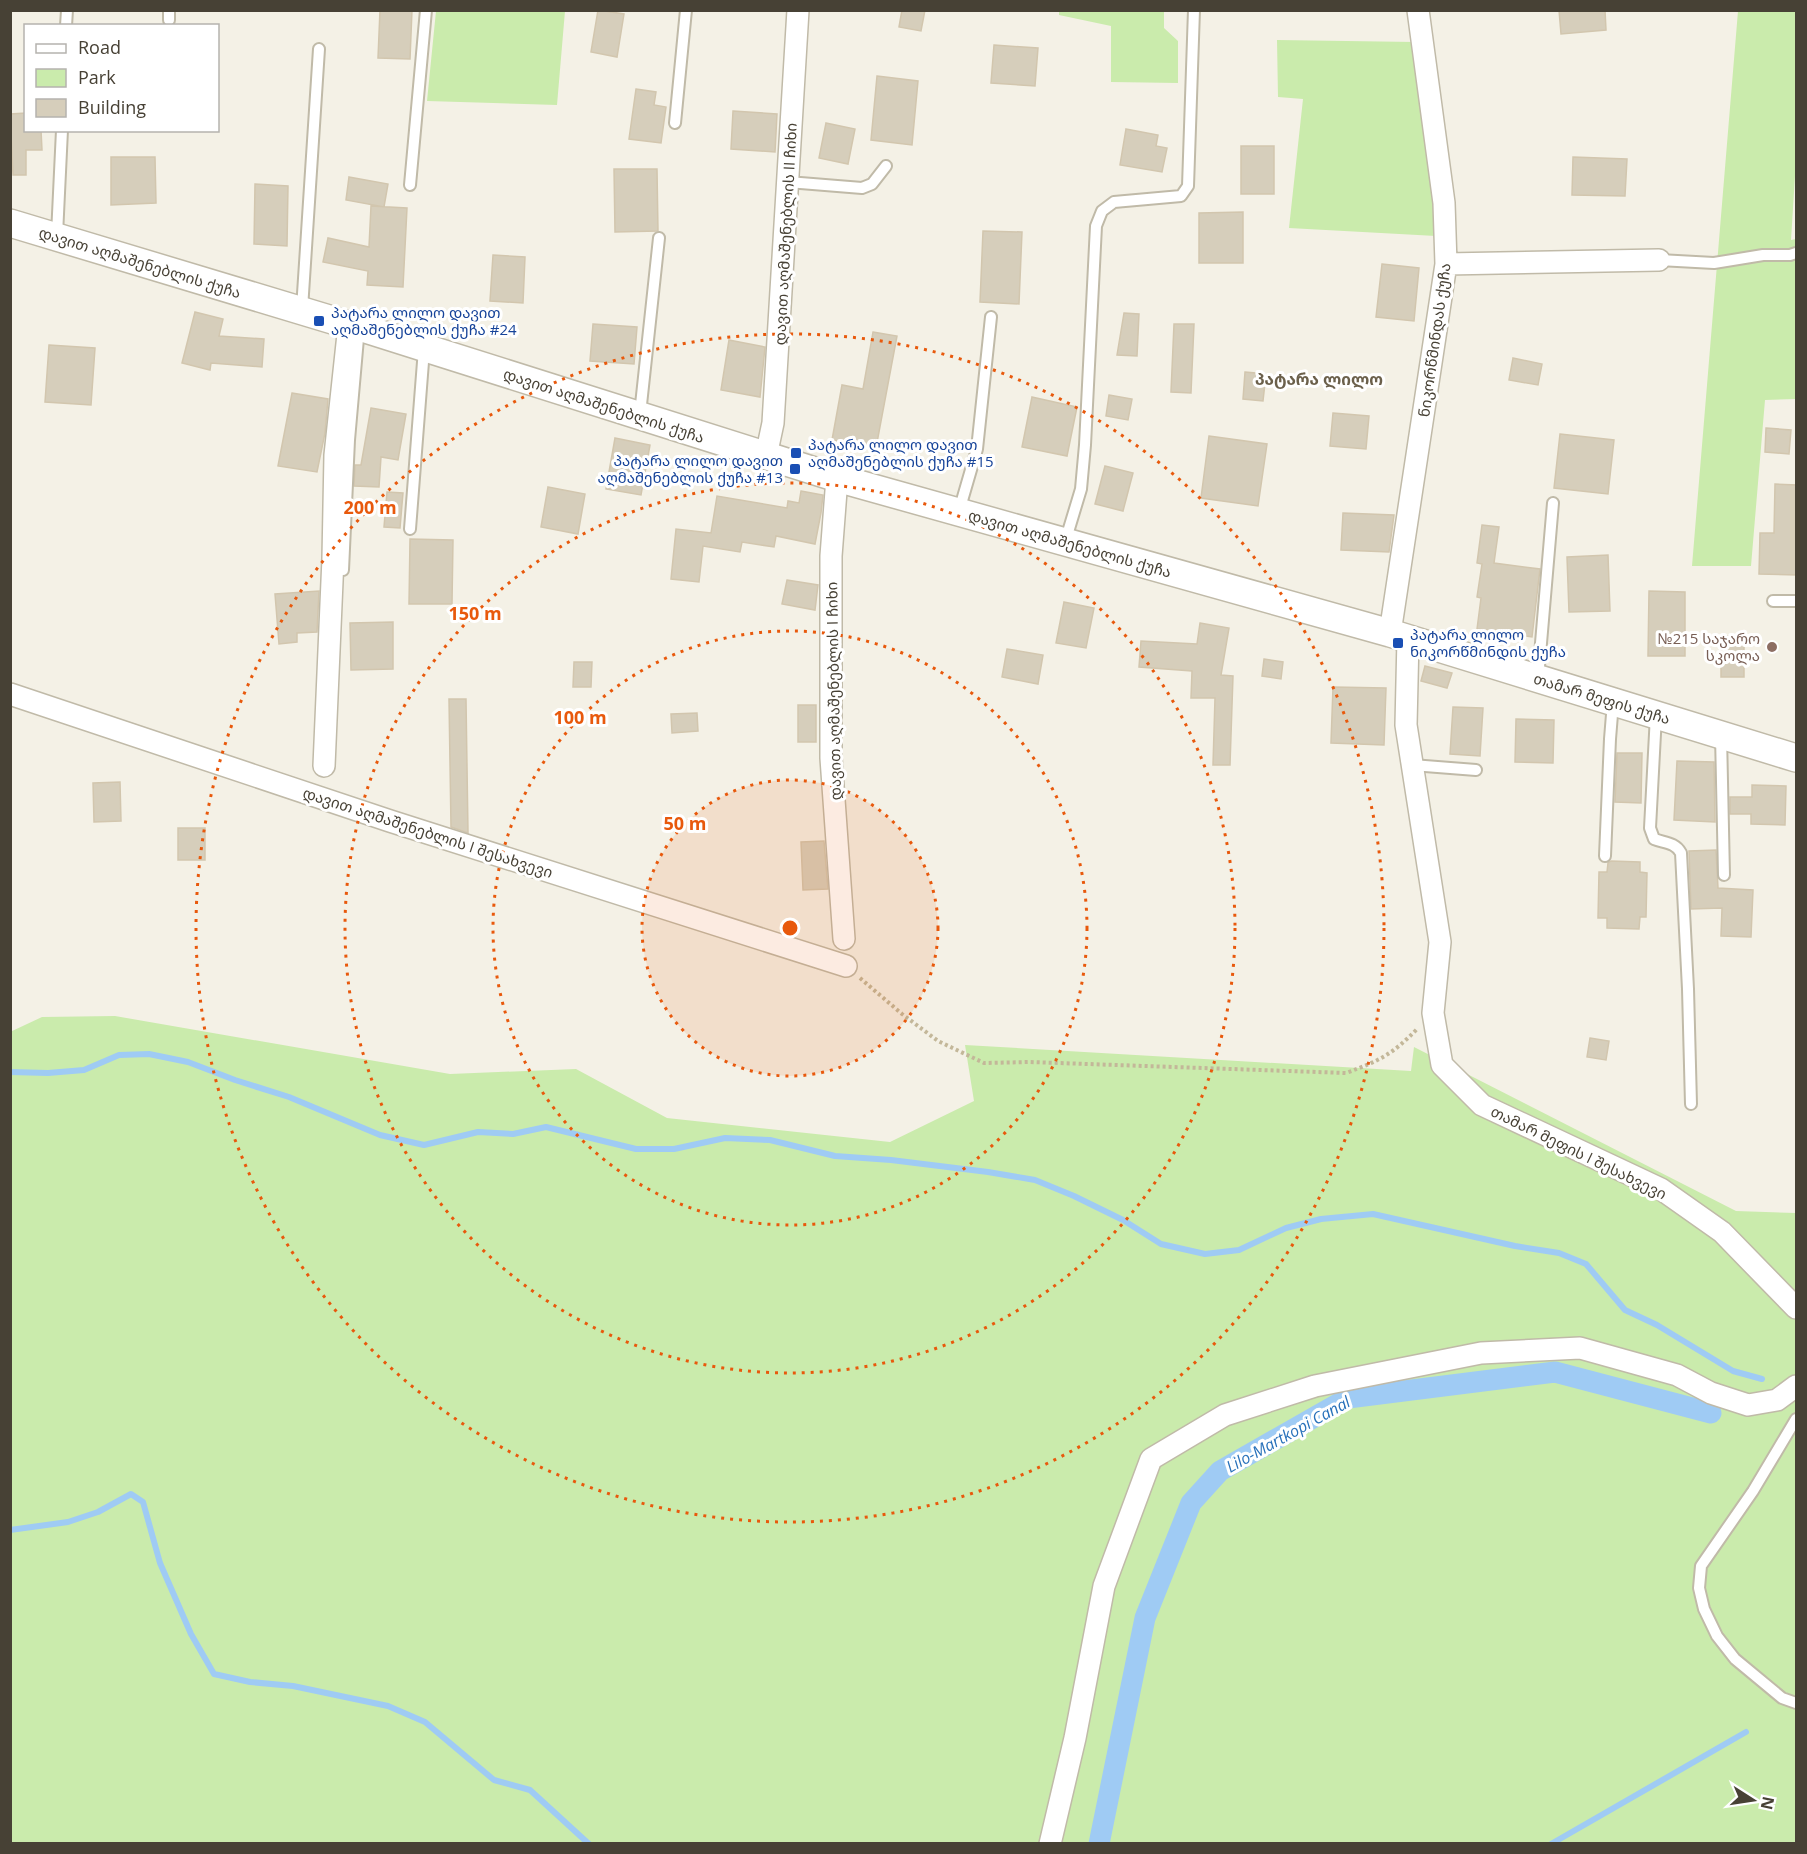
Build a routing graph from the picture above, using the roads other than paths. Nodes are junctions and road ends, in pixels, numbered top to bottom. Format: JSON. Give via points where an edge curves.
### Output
{"nodes":[{"id":1,"x":426,"y":10,"type":"edge"},
{"id":2,"x":686,"y":10,"type":"edge"},
{"id":3,"x":798,"y":10,"type":"edge"},
{"id":4,"x":1194,"y":10,"type":"edge"},
{"id":5,"x":1418,"y":10,"type":"edge"},
{"id":6,"x":319,"y":49,"type":"dead end"},
{"id":7,"x":675,"y":123,"type":"dead end"},
{"id":8,"x":62,"y":132,"type":"edge"},
{"id":9,"x":886,"y":166,"type":"dead end"},
{"id":10,"x":788,"y":182,"type":"junction"},
{"id":11,"x":410,"y":184,"type":"dead end"},
{"id":12,"x":10,"y":223,"type":"edge"},
{"id":13,"x":57,"y":237,"type":"junction"},
{"id":14,"x":659,"y":238,"type":"dead end"},
{"id":15,"x":1794,"y":256,"type":"edge"},
{"id":16,"x":1659,"y":260,"type":"joint"},
{"id":17,"x":1446,"y":264,"type":"junction"},
{"id":18,"x":302,"y":310,"type":"junction"},
{"id":19,"x":991,"y":316,"type":"dead end"},
{"id":20,"x":354,"y":326,"type":"junction"},
{"id":21,"x":424,"y":348,"type":"junction"},
{"id":22,"x":640,"y":416,"type":"junction"},
{"id":23,"x":766,"y":456,"type":"junction"},
{"id":24,"x":837,"y":478,"type":"junction"},
{"id":25,"x":1553,"y":503,"type":"dead end"},
{"id":26,"x":959,"y":512,"type":"junction"},
{"id":27,"x":410,"y":529,"type":"dead end"},
{"id":28,"x":1065,"y":542,"type":"junction"},
{"id":29,"x":343,"y":570,"type":"dead end"},
{"id":30,"x":1773,"y":601,"type":"dead end"},
{"id":31,"x":1797,"y":601,"type":"edge"},
{"id":32,"x":1399,"y":635,"type":"junction"},
{"id":33,"x":1538,"y":678,"type":"junction"},
{"id":34,"x":10,"y":694,"type":"edge"},
{"id":35,"x":1613,"y":701,"type":"junction"},
{"id":36,"x":1656,"y":715,"type":"junction"},
{"id":37,"x":1721,"y":735,"type":"junction"},
{"id":38,"x":1797,"y":758,"type":"edge"},
{"id":39,"x":1412,"y":765,"type":"junction"},
{"id":40,"x":324,"y":766,"type":"dead end"},
{"id":41,"x":1476,"y":770,"type":"dead end"},
{"id":42,"x":1605,"y":856,"type":"dead end"},
{"id":43,"x":1724,"y":875,"type":"dead end"},
{"id":44,"x":844,"y":939,"type":"dead end"},
{"id":45,"x":846,"y":966,"type":"road end"},
{"id":46,"x":1691,"y":1104,"type":"dead end"},
{"id":47,"x":1797,"y":1308,"type":"edge"},
{"id":48,"x":1797,"y":1386,"type":"edge"},
{"id":49,"x":1797,"y":1419,"type":"edge"},
{"id":50,"x":1797,"y":1703,"type":"edge"},
{"id":51,"x":1050,"y":1844,"type":"edge"}],
"edges":[{"from":1,"to":11,"type":"lane"},
{"from":2,"to":7,"type":"lane"},
{"from":3,"to":10,"type":"street","name":"დავით აღმაშენებლის II ჩიხი"},
{"from":4,"to":28,"type":"lane","via":[[1188,186],[1181,196],[1114,202],[1102,211],[1096,226],[1081,489]]},
{"from":5,"to":17,"type":"street","name":"ნიკორწმინდას ქუჩა","via":[[1444,203]]},
{"from":6,"to":18,"type":"lane"},
{"from":8,"to":13,"type":"lane"},
{"from":9,"to":10,"type":"lane","via":[[872,184],[862,188]]},
{"from":10,"to":23,"type":"street","name":"დავით აღმაშენებლის II ჩიხი","via":[[773,423]]},
{"from":12,"to":13,"type":"street","name":"დავით აღმაშენებლის ქუჩა"},
{"from":13,"to":18,"type":"street","name":"დავით აღმაშენებლის ქუჩა"},
{"from":14,"to":22,"type":"lane"},
{"from":15,"to":16,"type":"lane","via":[[1763,255],[1714,263]]},
{"from":16,"to":17,"type":"street"},
{"from":17,"to":32,"type":"street","name":"ნიკორწმინდას ქუჩა"},
{"from":18,"to":20,"type":"street","name":"დავით აღმაშენებლის ქუჩა"},
{"from":19,"to":26,"type":"lane","via":[[977,449]]},
{"from":20,"to":21,"type":"street","name":"დავით აღმაშენებლის ქუჩა"},
{"from":20,"to":29,"type":"lane"},
{"from":20,"to":40,"type":"street","via":[[335,455]]},
{"from":21,"to":22,"type":"street","name":"დავით აღმაშენებლის ქუჩა"},
{"from":21,"to":27,"type":"lane"},
{"from":22,"to":23,"type":"street","name":"დავით აღმაშენებლის ქუჩა"},
{"from":23,"to":24,"type":"street","name":"დავით აღმაშენებლის ქუჩა"},
{"from":24,"to":26,"type":"street","name":"დავით აღმაშენებლის ქუჩა"},
{"from":24,"to":44,"type":"street","name":"დავით აღმაშენებლის I ჩიხი","via":[[831,556],[831,758]]},
{"from":25,"to":33,"type":"lane"},
{"from":26,"to":28,"type":"street","name":"დავით აღმაშენებლის ქუჩა"},
{"from":28,"to":32,"type":"street","name":"დავით აღმაშენებლის ქუჩა"},
{"from":30,"to":31,"type":"lane"},
{"from":32,"to":33,"type":"street","name":"თამარ მეფის ქუჩა"},
{"from":32,"to":39,"type":"street","name":"თამარ მეფის I შესახვევი"},
{"from":33,"to":35,"type":"street","name":"თამარ მეფის ქუჩა"},
{"from":34,"to":45,"type":"street","name":"დავით აღმაშენებლის I შესახვევი","via":[[390,821]]},
{"from":35,"to":36,"type":"street","name":"თამარ მეფის ქუჩა"},
{"from":35,"to":42,"type":"lane"},
{"from":36,"to":37,"type":"street","name":"თამარ მეფის ქუჩა"},
{"from":36,"to":46,"type":"lane","via":[[1650,828],[1654,839],[1672,844],[1681,853]]},
{"from":37,"to":38,"type":"street","name":"თამარ მეფის ქუჩა"},
{"from":37,"to":43,"type":"lane"},
{"from":39,"to":41,"type":"lane"},
{"from":39,"to":47,"type":"street","name":"თამარ მეფის I შესახვევი","via":[[1440,942],[1433,1012],[1442,1065],[1482,1105],[1662,1189],[1722,1232]]},
{"from":48,"to":51,"type":"street","via":[[1777,1400],[1748,1405],[1677,1376],[1580,1348],[1481,1353],[1315,1386],[1225,1415],[1151,1459],[1104,1586]]},
{"from":49,"to":50,"type":"lane","via":[[1701,1566],[1699,1588],[1717,1636],[1735,1659],[1782,1698]]}]}
